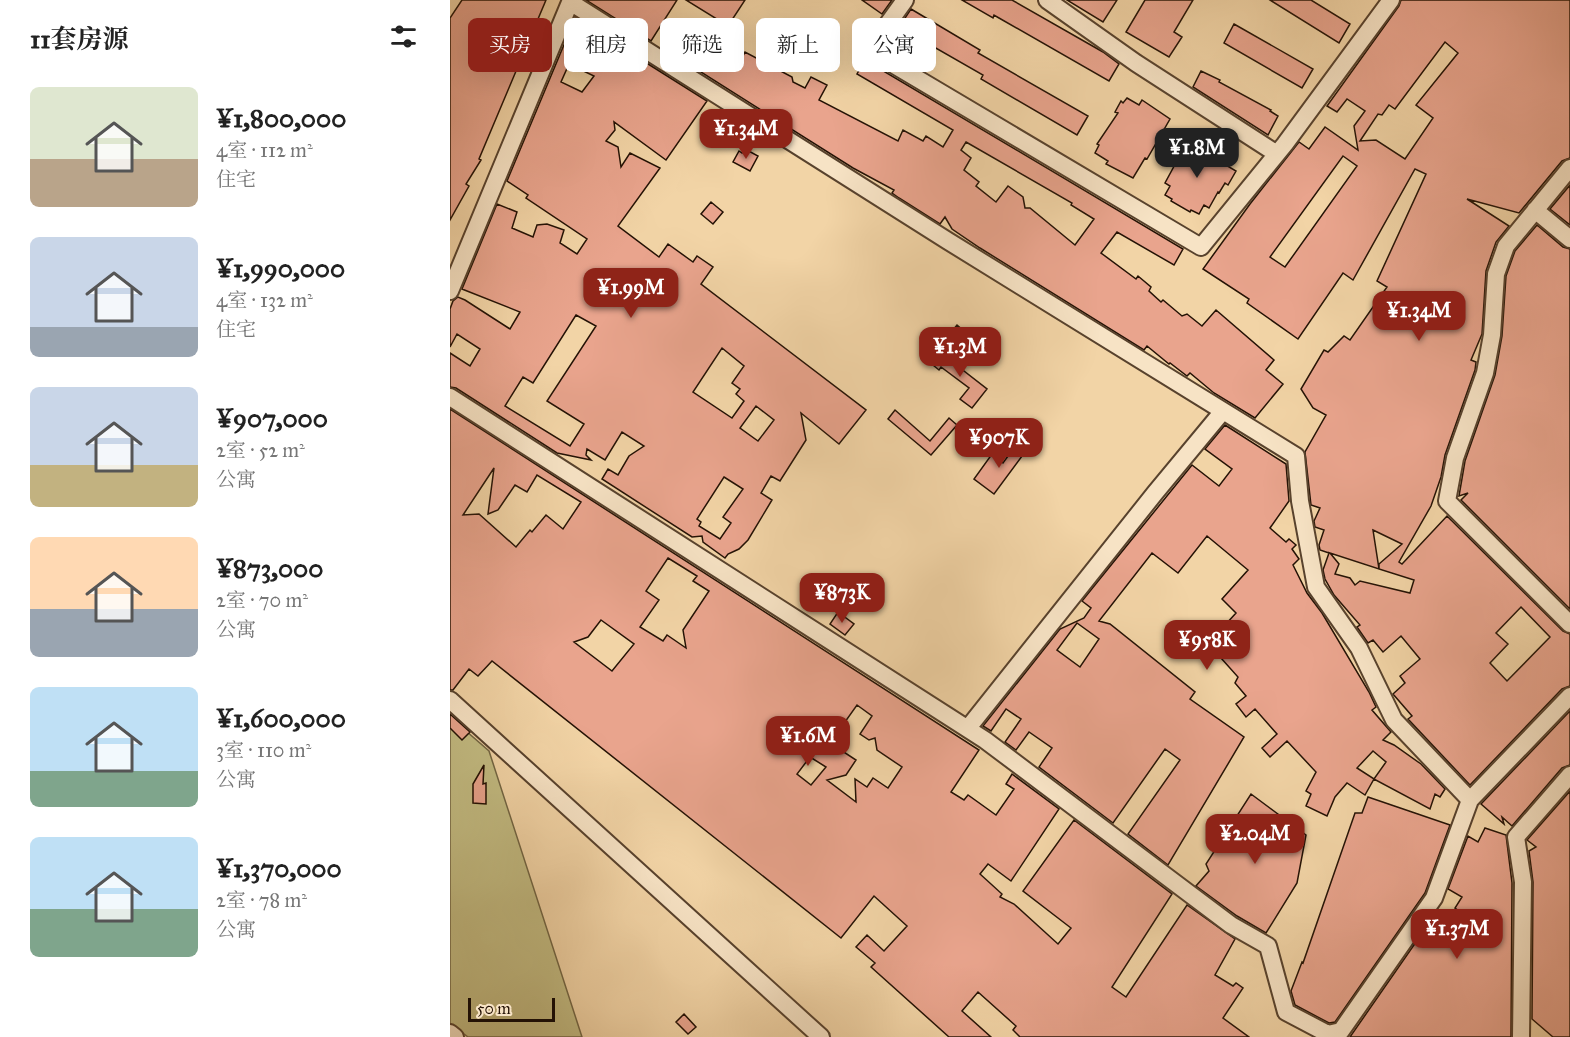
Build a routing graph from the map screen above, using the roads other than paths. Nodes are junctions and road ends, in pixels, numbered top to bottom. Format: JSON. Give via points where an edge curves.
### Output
{"nodes":[{"id":1,"x":905,"y":0,"type":"edge"},
{"id":2,"x":1047,"y":0,"type":"edge"},
{"id":3,"x":1391,"y":0,"type":"edge"},
{"id":4,"x":570,"y":1,"type":"edge"},
{"id":5,"x":1277,"y":154,"type":"junction"},
{"id":6,"x":1570,"y":168,"type":"edge"},
{"id":7,"x":1535,"y":210,"type":"junction"},
{"id":8,"x":1570,"y":239,"type":"edge"},
{"id":9,"x":450,"y":291,"type":"edge"},
{"id":10,"x":450,"y":397,"type":"edge"},
{"id":11,"x":1223,"y":411,"type":"junction"},
{"id":12,"x":1570,"y":624,"type":"edge"},
{"id":13,"x":1570,"y":696,"type":"edge"},
{"id":14,"x":450,"y":700,"type":"edge"},
{"id":15,"x":968,"y":728,"type":"junction"},
{"id":16,"x":1570,"y":775,"type":"edge"},
{"id":17,"x":1470,"y":800,"type":"junction"},
{"id":18,"x":450,"y":1033,"type":"edge"},
{"id":19,"x":455,"y":1037,"type":"edge"},
{"id":20,"x":821,"y":1037,"type":"edge"},
{"id":21,"x":1521,"y":1037,"type":"edge"}],
"edges":[{"from":1,"to":5,"type":"street","via":[[869,50],[1201,247]]},
{"from":2,"to":5,"type":"street"},
{"from":3,"to":5,"type":"street"},
{"from":4,"to":9,"type":"street"},
{"from":4,"to":11,"type":"street"},
{"from":6,"to":7,"type":"street"},
{"from":7,"to":8,"type":"street"},
{"from":7,"to":12,"type":"street","via":[[1506,246],[1496,274],[1485,373],[1455,458],[1447,501]]},
{"from":10,"to":15,"type":"street"},
{"from":11,"to":15,"type":"street"},
{"from":11,"to":17,"type":"street","via":[[1296,456],[1316,587],[1359,648],[1394,720]]},
{"from":13,"to":17,"type":"street"},
{"from":14,"to":20,"type":"street"},
{"from":15,"to":17,"type":"street","via":[[1231,925],[1268,946],[1286,1012],[1328,1034],[1341,1031],[1434,898]]},
{"from":16,"to":21,"type":"street","via":[[1516,837],[1522,882]]},
{"from":18,"to":19,"type":"street"}]}
